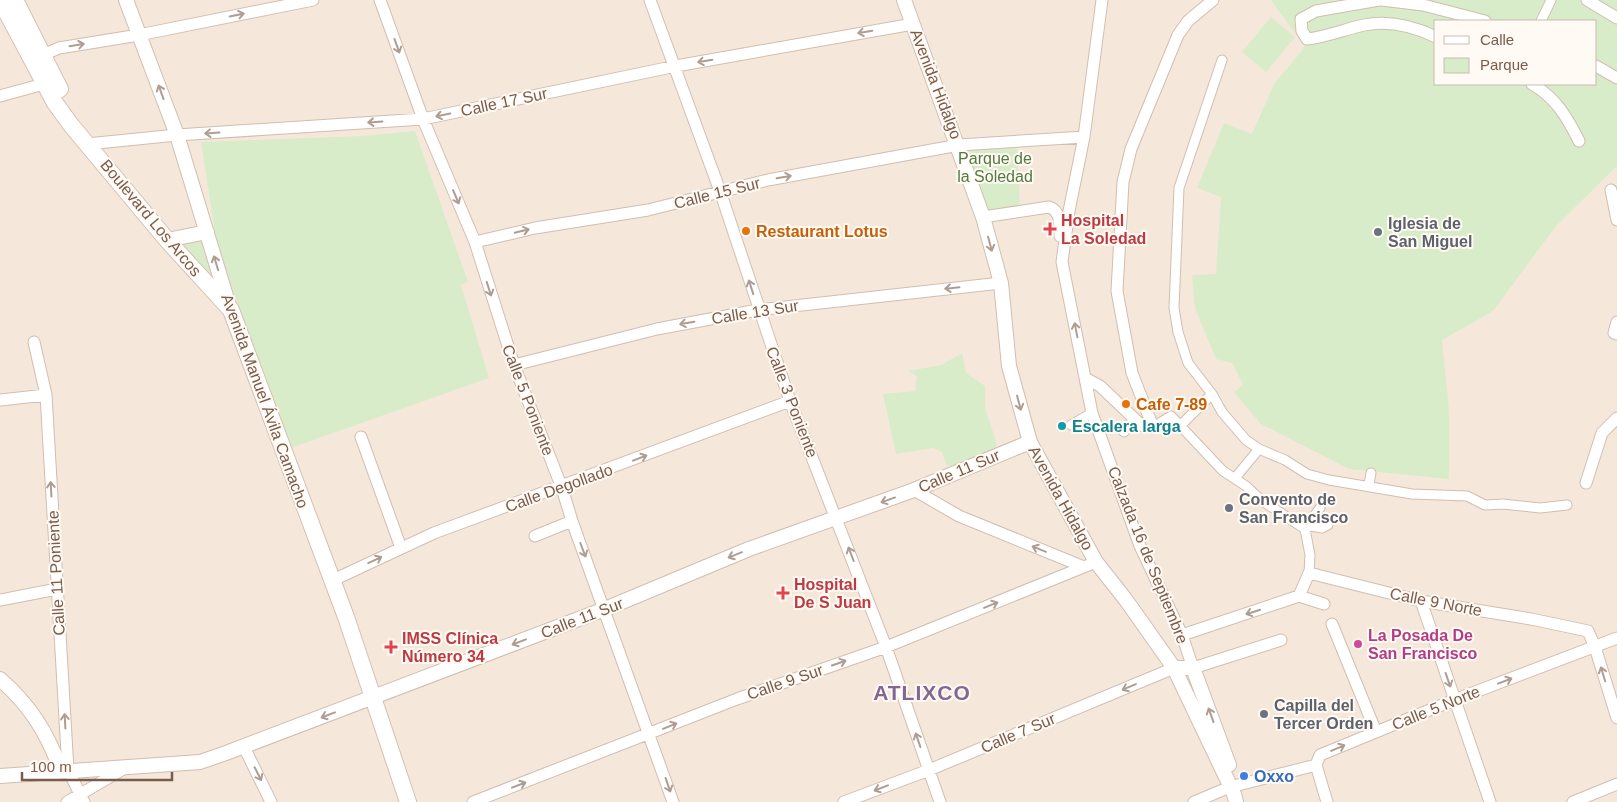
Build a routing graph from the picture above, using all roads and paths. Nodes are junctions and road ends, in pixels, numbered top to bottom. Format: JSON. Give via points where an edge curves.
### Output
{"nodes":[{"id":1,"x":0,"y":0,"type":"edge"},
{"id":2,"x":15,"y":0,"type":"edge"},
{"id":3,"x":126,"y":0,"type":"edge"},
{"id":4,"x":312,"y":0,"type":"edge"},
{"id":5,"x":380,"y":0,"type":"edge"},
{"id":6,"x":650,"y":0,"type":"edge"},
{"id":7,"x":904,"y":0,"type":"edge"},
{"id":8,"x":1102,"y":0,"type":"edge"},
{"id":9,"x":1213,"y":0,"type":"edge"},
{"id":10,"x":1380,"y":0,"type":"edge"},
{"id":11,"x":1551,"y":0,"type":"edge"},
{"id":12,"x":1587,"y":0,"type":"edge"},
{"id":13,"x":1617,"y":18,"type":"edge"},
{"id":14,"x":1481,"y":20,"type":"edge"},
{"id":15,"x":1541,"y":20,"type":"edge"},
{"id":16,"x":913,"y":24,"type":"junction"},
{"id":17,"x":140,"y":34,"type":"junction"},
{"id":18,"x":1434,"y":36,"type":"edge"},
{"id":19,"x":37,"y":58,"type":"junction"},
{"id":20,"x":1222,"y":60,"type":"dead end"},
{"id":21,"x":676,"y":66,"type":"junction"},
{"id":22,"x":1597,"y":67,"type":"edge"},
{"id":23,"x":1617,"y":78,"type":"edge"},
{"id":24,"x":51,"y":83,"type":"junction"},
{"id":25,"x":1534,"y":85,"type":"edge"},
{"id":26,"x":0,"y":96,"type":"edge"},
{"id":27,"x":423,"y":119,"type":"junction"},
{"id":28,"x":177,"y":135,"type":"junction"},
{"id":29,"x":1084,"y":137,"type":"junction"},
{"id":30,"x":1579,"y":141,"type":"dead end"},
{"id":31,"x":89,"y":145,"type":"junction"},
{"id":32,"x":959,"y":145,"type":"junction"},
{"id":33,"x":1611,"y":190,"type":"dead end"},
{"id":34,"x":720,"y":191,"type":"junction"},
{"id":35,"x":1054,"y":209,"type":"junction"},
{"id":36,"x":1069,"y":211,"type":"junction"},
{"id":37,"x":983,"y":217,"type":"junction"},
{"id":38,"x":1617,"y":220,"type":"edge"},
{"id":39,"x":207,"y":232,"type":"junction"},
{"id":40,"x":167,"y":240,"type":"junction"},
{"id":41,"x":475,"y":242,"type":"junction"},
{"id":42,"x":1062,"y":262,"type":"junction"},
{"id":43,"x":1001,"y":283,"type":"junction"},
{"id":44,"x":231,"y":310,"type":"junction"},
{"id":45,"x":758,"y":310,"type":"junction"},
{"id":46,"x":1617,"y":322,"type":"edge"},
{"id":47,"x":1617,"y":334,"type":"edge"},
{"id":48,"x":34,"y":342,"type":"dead end"},
{"id":49,"x":514,"y":365,"type":"junction"},
{"id":50,"x":1085,"y":378,"type":"junction"},
{"id":51,"x":1212,"y":394,"type":"junction"},
{"id":52,"x":46,"y":395,"type":"junction"},
{"id":53,"x":0,"y":400,"type":"edge"},
{"id":54,"x":790,"y":401,"type":"junction"},
{"id":55,"x":1092,"y":413,"type":"junction"},
{"id":56,"x":1617,"y":418,"type":"edge"},
{"id":57,"x":1134,"y":419,"type":"junction"},
{"id":58,"x":1070,"y":425,"type":"dead end"},
{"id":59,"x":1180,"y":426,"type":"junction"},
{"id":60,"x":1153,"y":428,"type":"junction"},
{"id":61,"x":1124,"y":432,"type":"dead end"},
{"id":62,"x":361,"y":437,"type":"dead end"},
{"id":63,"x":1030,"y":442,"type":"junction"},
{"id":64,"x":1259,"y":449,"type":"junction"},
{"id":65,"x":1371,"y":473,"type":"dead end"},
{"id":66,"x":1235,"y":478,"type":"junction"},
{"id":67,"x":1586,"y":483,"type":"dead end"},
{"id":68,"x":1369,"y":485,"type":"junction"},
{"id":69,"x":562,"y":488,"type":"junction"},
{"id":70,"x":914,"y":490,"type":"junction"},
{"id":71,"x":1567,"y":505,"type":"dead end"},
{"id":72,"x":1320,"y":508,"type":"dead end"},
{"id":73,"x":837,"y":519,"type":"junction"},
{"id":74,"x":572,"y":521,"type":"junction"},
{"id":75,"x":1305,"y":529,"type":"junction"},
{"id":76,"x":535,"y":536,"type":"dead end"},
{"id":77,"x":401,"y":548,"type":"junction"},
{"id":78,"x":1090,"y":565,"type":"junction"},
{"id":79,"x":1309,"y":573,"type":"junction"},
{"id":80,"x":331,"y":581,"type":"junction"},
{"id":81,"x":57,"y":589,"type":"junction"},
{"id":82,"x":1300,"y":596,"type":"junction"},
{"id":83,"x":0,"y":600,"type":"edge"},
{"id":84,"x":1420,"y":601,"type":"junction"},
{"id":85,"x":1324,"y":604,"type":"dead end"},
{"id":86,"x":605,"y":609,"type":"junction"},
{"id":87,"x":1332,"y":624,"type":"dead end"},
{"id":88,"x":1182,"y":635,"type":"junction"},
{"id":89,"x":1617,"y":638,"type":"edge"},
{"id":90,"x":1281,"y":640,"type":"dead end"},
{"id":91,"x":886,"y":647,"type":"junction"},
{"id":92,"x":1595,"y":647,"type":"junction"},
{"id":93,"x":1174,"y":668,"type":"junction"},
{"id":94,"x":1193,"y":668,"type":"junction"},
{"id":95,"x":0,"y":679,"type":"edge"},
{"id":96,"x":373,"y":698,"type":"junction"},
{"id":97,"x":1454,"y":700,"type":"junction"},
{"id":98,"x":1617,"y":718,"type":"edge"},
{"id":99,"x":1376,"y":732,"type":"junction"},
{"id":100,"x":650,"y":734,"type":"junction"},
{"id":101,"x":244,"y":747,"type":"junction"},
{"id":102,"x":1316,"y":765,"type":"junction"},
{"id":103,"x":121,"y":767,"type":"junction"},
{"id":104,"x":929,"y":770,"type":"junction"},
{"id":105,"x":64,"y":771,"type":"junction"},
{"id":106,"x":0,"y":776,"type":"edge"},
{"id":107,"x":1617,"y":784,"type":"edge"},
{"id":108,"x":1234,"y":792,"type":"edge"},
{"id":109,"x":82,"y":798,"type":"edge"},
{"id":110,"x":66,"y":802,"type":"edge"},
{"id":111,"x":272,"y":802,"type":"edge"},
{"id":112,"x":408,"y":802,"type":"edge"},
{"id":113,"x":473,"y":802,"type":"edge"},
{"id":114,"x":674,"y":802,"type":"edge"},
{"id":115,"x":844,"y":802,"type":"edge"},
{"id":116,"x":940,"y":802,"type":"edge"},
{"id":117,"x":1194,"y":802,"type":"edge"},
{"id":118,"x":1327,"y":802,"type":"edge"},
{"id":119,"x":1490,"y":802,"type":"edge"},
{"id":120,"x":1573,"y":802,"type":"edge"}],
"edges":[{"from":1,"to":19,"type":"main road","name":"Boulevard Los Arcos"},
{"from":2,"to":19,"type":"main road","name":"Boulevard Los Arcos"},
{"from":3,"to":17,"type":"street","name":"Avenida Manuel Ávila Camacho"},
{"from":17,"to":4,"type":"street","one_way":true},
{"from":5,"to":27,"type":"street","name":"Calle 5 Poniente","one_way":true},
{"from":6,"to":21,"type":"street","name":"Calle 3 Poniente"},
{"from":7,"to":16,"type":"street","name":"Avenida Hidalgo"},
{"from":8,"to":29,"type":"street","name":"Calzada 16 de Septiembre"},
{"from":9,"to":60,"type":"street","via":[[1188,21],[1178,35],[1131,149],[1123,182],[1117,290],[1132,373]]},
{"from":10,"to":14,"type":"street","via":[[1423,5]]},
{"from":10,"to":18,"type":"street","via":[[1316,11],[1301,19],[1302,31],[1307,38],[1322,37],[1365,25],[1392,23]]},
{"from":11,"to":15,"type":"street"},
{"from":12,"to":13,"type":"street"},
{"from":16,"to":21,"type":"street","name":"Calle 17 Sur","one_way":true},
{"from":16,"to":32,"type":"street","name":"Avenida Hidalgo"},
{"from":19,"to":17,"type":"street","one_way":true,"via":[[59,48]]},
{"from":28,"to":17,"type":"street","name":"Avenida Manuel Ávila Camacho","one_way":true},
{"from":19,"to":24,"type":"main road","name":"Boulevard Los Arcos"},
{"from":20,"to":51,"type":"street","via":[[1179,188],[1174,267],[1174,308],[1178,332],[1188,363]]},
{"from":21,"to":27,"type":"street","name":"Calle 17 Sur","one_way":true},
{"from":21,"to":34,"type":"street","name":"Calle 3 Poniente"},
{"from":22,"to":23,"type":"street"},
{"from":24,"to":26,"type":"street"},
{"from":24,"to":31,"type":"main road","name":"Boulevard Los Arcos"},
{"from":25,"to":30,"type":"street","via":[[1545,91],[1564,112]]},
{"from":27,"to":28,"type":"street","name":"Calle 17 Sur","one_way":true},
{"from":27,"to":41,"type":"street","name":"Calle 5 Poniente","one_way":true},
{"from":28,"to":31,"type":"street","name":"Calle 17 Sur"},
{"from":28,"to":39,"type":"street","name":"Avenida Manuel Ávila Camacho"},
{"from":29,"to":32,"type":"street","name":"Calle 15 Sur"},
{"from":29,"to":36,"type":"street","name":"Calzada 16 de Septiembre"},
{"from":31,"to":40,"type":"main road","name":"Boulevard Los Arcos"},
{"from":34,"to":32,"type":"street","name":"Calle 15 Sur","one_way":true},
{"from":32,"to":37,"type":"street","name":"Avenida Hidalgo"},
{"from":33,"to":38,"type":"street"},
{"from":41,"to":34,"type":"street","name":"Calle 15 Sur","one_way":true,"via":[[535,228],[648,210]]},
{"from":45,"to":34,"type":"street","name":"Calle 3 Poniente","one_way":true},
{"from":35,"to":36,"type":"street"},
{"from":35,"to":37,"type":"street","via":[[1049,207]]},
{"from":35,"to":42,"type":"street","via":[[1059,216]]},
{"from":36,"to":42,"type":"street","name":"Calzada 16 de Septiembre"},
{"from":37,"to":43,"type":"street","name":"Avenida Hidalgo","one_way":true},
{"from":39,"to":40,"type":"street"},
{"from":44,"to":39,"type":"street","name":"Avenida Manuel Ávila Camacho","one_way":true},
{"from":40,"to":44,"type":"main road","name":"Boulevard Los Arcos"},
{"from":41,"to":49,"type":"street","name":"Calle 5 Poniente","one_way":true},
{"from":50,"to":42,"type":"street","name":"Calzada 16 de Septiembre","one_way":true},
{"from":43,"to":45,"type":"street","name":"Calle 13 Sur","one_way":true},
{"from":43,"to":63,"type":"street","name":"Avenida Hidalgo","one_way":true,"via":[[1009,366]]},
{"from":44,"to":80,"type":"main road","name":"Avenida Manuel Ávila Camacho"},
{"from":45,"to":49,"type":"street","name":"Calle 13 Sur","one_way":true,"via":[[656,329]]},
{"from":45,"to":54,"type":"street","name":"Calle 3 Poniente"},
{"from":46,"to":47,"type":"street","via":[[1614,333]]},
{"from":48,"to":52,"type":"street","name":"Calle 11 Poniente"},
{"from":49,"to":69,"type":"street","name":"Calle 5 Poniente"},
{"from":50,"to":55,"type":"street","name":"Calzada 16 de Septiembre"},
{"from":50,"to":57,"type":"street","via":[[1100,386]]},
{"from":51,"to":59,"type":"street"},
{"from":51,"to":64,"type":"street","via":[[1222,412],[1246,440]]},
{"from":52,"to":53,"type":"street"},
{"from":81,"to":52,"type":"street","name":"Calle 11 Poniente","one_way":true},
{"from":69,"to":54,"type":"street","name":"Calle Degollado","one_way":true},
{"from":54,"to":73,"type":"street","name":"Calle 3 Poniente"},
{"from":55,"to":58,"type":"street"},
{"from":55,"to":88,"type":"street","name":"Calzada 16 de Septiembre","via":[[1140,546]]},
{"from":56,"to":67,"type":"street","via":[[1602,433]]},
{"from":57,"to":60,"type":"street","via":[[1145,427]]},
{"from":57,"to":61,"type":"street"},
{"from":59,"to":60,"type":"street","via":[[1171,416]]},
{"from":59,"to":66,"type":"street"},
{"from":62,"to":77,"type":"street"},
{"from":63,"to":70,"type":"street","name":"Calle 11 Sur"},
{"from":63,"to":78,"type":"street","name":"Avenida Hidalgo"},
{"from":64,"to":66,"type":"street"},
{"from":64,"to":68,"type":"street","via":[[1307,474]]},
{"from":65,"to":68,"type":"street"},
{"from":66,"to":75,"type":"street"},
{"from":68,"to":71,"type":"street","via":[[1412,494],[1467,496],[1485,505],[1540,508]]},
{"from":69,"to":74,"type":"street","name":"Calle 5 Poniente"},
{"from":69,"to":77,"type":"street","name":"Calle Degollado","via":[[434,533]]},
{"from":70,"to":73,"type":"street","name":"Calle 11 Sur","one_way":true},
{"from":78,"to":70,"type":"street","one_way":true,"via":[[959,516]]},
{"from":72,"to":75,"type":"street","via":[[1315,515],[1328,525]]},
{"from":73,"to":86,"type":"street","name":"Calle 11 Sur","one_way":true,"via":[[749,550]]},
{"from":91,"to":73,"type":"street","name":"Calle 3 Poniente","one_way":true},
{"from":74,"to":76,"type":"street"},
{"from":74,"to":86,"type":"street","name":"Calle 5 Poniente","one_way":true},
{"from":75,"to":79,"type":"street","via":[[1310,555]]},
{"from":80,"to":77,"type":"street","name":"Calle Degollado","one_way":true},
{"from":91,"to":78,"type":"street","name":"Calle 9 Sur","one_way":true},
{"from":78,"to":93,"type":"street","name":"Avenida Hidalgo","via":[[1126,600]]},
{"from":79,"to":82,"type":"street"},
{"from":79,"to":84,"type":"street","name":"Calle 9 Norte"},
{"from":80,"to":96,"type":"main road","name":"Avenida Manuel Ávila Camacho"},
{"from":81,"to":83,"type":"street"},
{"from":105,"to":81,"type":"street","name":"Calle 11 Poniente","one_way":true},
{"from":82,"to":85,"type":"street"},
{"from":82,"to":88,"type":"street","one_way":true},
{"from":84,"to":92,"type":"street","name":"Calle 9 Norte","via":[[1588,631]]},
{"from":84,"to":97,"type":"street","one_way":true},
{"from":86,"to":96,"type":"street","name":"Calle 11 Sur","one_way":true},
{"from":86,"to":100,"type":"street","name":"Calle 5 Poniente"},
{"from":87,"to":99,"type":"street"},
{"from":88,"to":94,"type":"street","name":"Calzada 16 de Septiembre"},
{"from":89,"to":92,"type":"street","name":"Calle 5 Norte"},
{"from":90,"to":94,"type":"street"},
{"from":100,"to":91,"type":"street","name":"Calle 9 Sur","one_way":true,"via":[[737,699]]},
{"from":104,"to":91,"type":"street","name":"Calle 3 Poniente","one_way":true},
{"from":97,"to":92,"type":"street","name":"Calle 5 Norte","one_way":true},
{"from":98,"to":92,"type":"street","one_way":true},
{"from":93,"to":94,"type":"street","name":"Calle 7 Sur"},
{"from":93,"to":104,"type":"street","name":"Calle 7 Sur","one_way":true},
{"from":93,"to":108,"type":"street","name":"Avenida Hidalgo"},
{"from":108,"to":94,"type":"street","one_way":true},
{"from":95,"to":105,"type":"street","via":[[34,715]]},
{"from":96,"to":101,"type":"street","name":"Calle 11 Sur","one_way":true},
{"from":96,"to":112,"type":"main road","name":"Avenida Manuel Ávila Camacho"},
{"from":97,"to":99,"type":"street","name":"Calle 5 Norte"},
{"from":97,"to":119,"type":"street"},
{"from":102,"to":99,"type":"street","name":"Calle 5 Norte","one_way":true,"via":[[1320,755]]},
{"from":113,"to":100,"type":"street","name":"Calle 9 Sur","one_way":true},
{"from":100,"to":114,"type":"street","name":"Calle 5 Poniente","one_way":true},
{"from":101,"to":103,"type":"street","name":"Calle 11 Sur","via":[[200,762]]},
{"from":101,"to":111,"type":"street","one_way":true},
{"from":102,"to":108,"type":"street","name":"Calle 5 Norte"},
{"from":102,"to":118,"type":"street"},
{"from":103,"to":105,"type":"street"},
{"from":103,"to":109,"type":"street","name":"Calle 11 Sur"},
{"from":104,"to":115,"type":"street","name":"Calle 7 Sur","one_way":true},
{"from":104,"to":116,"type":"street","name":"Calle 3 Poniente"},
{"from":105,"to":106,"type":"street"},
{"from":105,"to":109,"type":"street","name":"Calle 11 Poniente"},
{"from":107,"to":120,"type":"street"},
{"from":108,"to":117,"type":"street","name":"Calle 5 Norte"},
{"from":109,"to":110,"type":"street","name":"Calle 11 Sur"}]}
